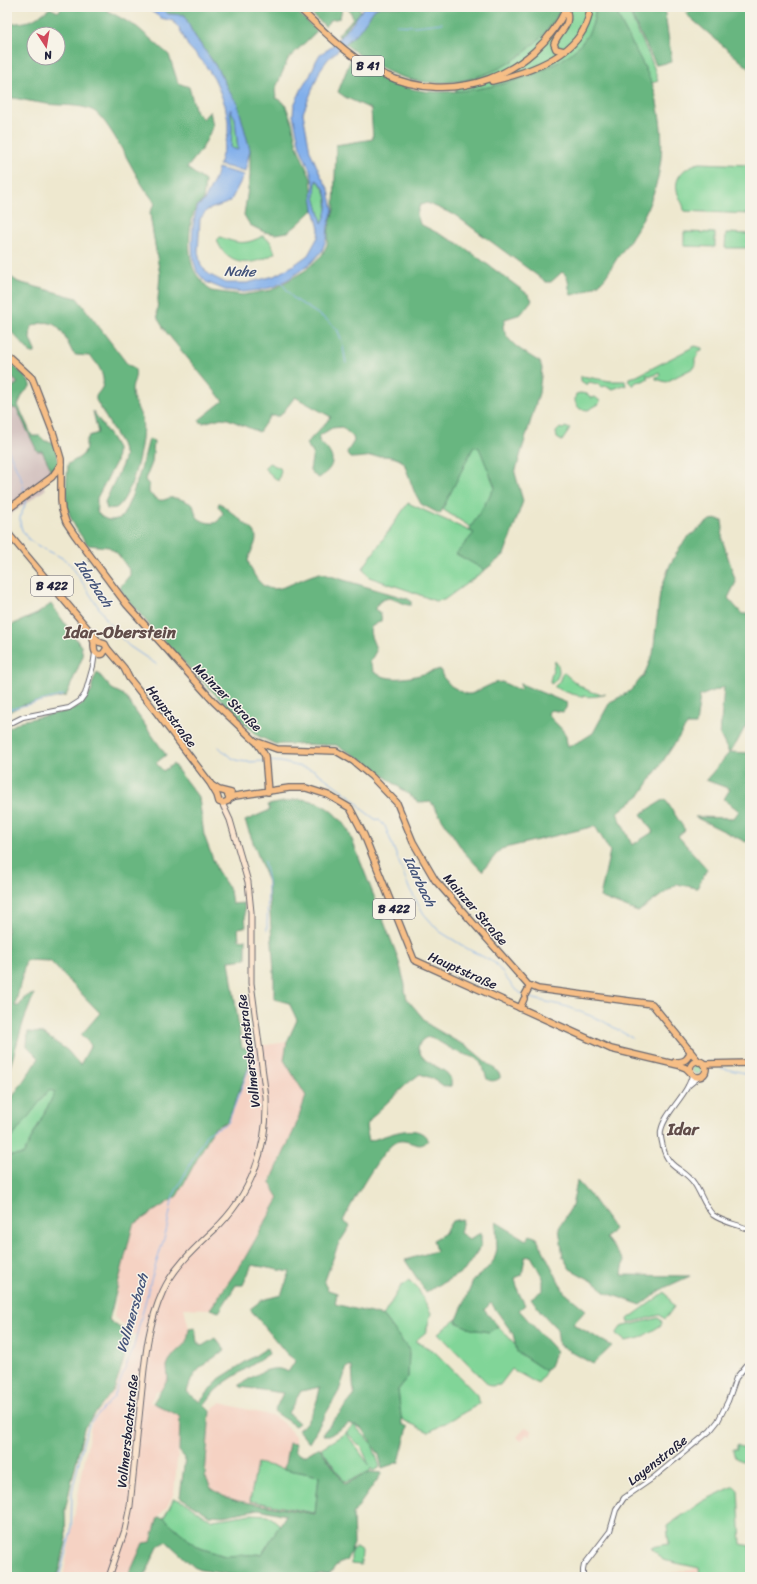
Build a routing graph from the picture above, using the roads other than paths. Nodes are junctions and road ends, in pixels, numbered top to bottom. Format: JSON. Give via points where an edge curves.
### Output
{"nodes":[{"id":1,"x":298,"y":7,"type":"edge"},
{"id":2,"x":590,"y":7,"type":"edge"},
{"id":3,"x":567,"y":8,"type":"edge"},
{"id":4,"x":564,"y":51,"type":"junction"},
{"id":5,"x":476,"y":84,"type":"junction"},
{"id":6,"x":7,"y":355,"type":"edge"},
{"id":7,"x":61,"y":463,"type":"junction"},
{"id":8,"x":52,"y":476,"type":"junction"},
{"id":9,"x":61,"y":481,"type":"junction"},
{"id":10,"x":42,"y":484,"type":"junction"},
{"id":11,"x":8,"y":510,"type":"edge"},
{"id":12,"x":7,"y":532,"type":"edge"},
{"id":13,"x":97,"y":643,"type":"junction"},
{"id":14,"x":102,"y":652,"type":"junction"},
{"id":15,"x":7,"y":725,"type":"edge"},
{"id":16,"x":255,"y":741,"type":"junction"},
{"id":17,"x":277,"y":749,"type":"junction"},
{"id":18,"x":263,"y":752,"type":"junction"},
{"id":19,"x":268,"y":792,"type":"junction"},
{"id":20,"x":224,"y":797,"type":"junction"},
{"id":21,"x":530,"y":986,"type":"junction"},
{"id":22,"x":520,"y":1008,"type":"junction"},
{"id":23,"x":690,"y":1050,"type":"junction"},
{"id":24,"x":671,"y":1063,"type":"junction"},
{"id":25,"x":701,"y":1063,"type":"junction"},
{"id":26,"x":750,"y":1063,"type":"edge"},
{"id":27,"x":720,"y":1064,"type":"junction"},
{"id":28,"x":705,"y":1071,"type":"junction"},
{"id":29,"x":691,"y":1073,"type":"junction"},
{"id":30,"x":699,"y":1077,"type":"junction"},
{"id":31,"x":688,"y":1086,"type":"junction"},
{"id":32,"x":750,"y":1230,"type":"edge"},
{"id":33,"x":750,"y":1361,"type":"edge"},
{"id":34,"x":109,"y":1577,"type":"edge"},
{"id":35,"x":583,"y":1577,"type":"edge"}],
"edges":[{"from":1,"to":5,"type":"main road","number":"B 41","via":[[347,51],[383,74],[415,85],[438,88]]},
{"from":2,"to":4,"type":"main road","via":[[588,22],[583,31]]},
{"from":3,"to":4,"type":"main road","via":[[568,22],[554,44],[556,49]]},
{"from":3,"to":5,"type":"main road","number":"B 41","via":[[552,33],[531,55],[505,72]]},
{"from":4,"to":5,"type":"main road","via":[[515,75]]},
{"from":6,"to":7,"type":"main road","name":"Mainzer Straße","via":[[31,377],[59,450]]},
{"from":7,"to":8,"type":"main road"},
{"from":7,"to":9,"type":"main road","name":"Mainzer Straße"},
{"from":8,"to":9,"type":"main road","via":[[58,477]]},
{"from":8,"to":10,"type":"main road"},
{"from":9,"to":10,"type":"main road"},
{"from":9,"to":16,"type":"main road","name":"Mainzer Straße","via":[[62,510],[68,526],[143,623],[219,707]]},
{"from":10,"to":11,"type":"main road"},
{"from":12,"to":13,"type":"main road","number":"B 422"},
{"from":13,"to":14,"type":"main road","via":[[94,649]]},
{"from":13,"to":14,"type":"main road","number":"B 422","via":[[104,643]]},
{"from":14,"to":15,"type":"street","via":[[80,701],[62,710],[23,717]]},
{"from":14,"to":20,"type":"main road","name":"Hauptstraße","number":"B 422","via":[[118,661],[210,783]]},
{"from":16,"to":17,"type":"main road","name":"Mainzer Straße"},
{"from":16,"to":18,"type":"main road"},
{"from":17,"to":18,"type":"main road"},
{"from":17,"to":21,"type":"main road","name":"Mainzer Straße","via":[[336,751],[372,777],[397,803],[413,842],[435,880]]},
{"from":18,"to":19,"type":"main road"},
{"from":19,"to":20,"type":"main road","name":"Hauptstraße","number":"B 422"},
{"from":19,"to":22,"type":"main road","name":"Hauptstraße","number":"B 422","via":[[294,787],[306,788],[328,795],[348,806],[364,835],[414,960]]},
{"from":20,"to":34,"type":"main road","name":"Vollmersbachstraße","via":[[250,898],[251,983],[266,1098],[265,1134],[260,1156],[243,1195],[215,1230],[182,1263],[166,1286],[153,1315],[146,1349],[130,1506],[125,1530]]},
{"from":21,"to":22,"type":"main road"},
{"from":21,"to":23,"type":"main road","via":[[650,1003]]},
{"from":22,"to":24,"type":"main road","name":"Hauptstraße","number":"B 422","via":[[611,1049]]},
{"from":23,"to":24,"type":"main road","via":[[684,1061]]},
{"from":23,"to":25,"type":"main road"},
{"from":24,"to":29,"type":"main road","name":"Hauptstraße","number":"B 422","via":[[683,1066]]},
{"from":25,"to":27,"type":"main road"},
{"from":25,"to":28,"type":"main road"},
{"from":25,"to":29,"type":"main road","via":[[692,1064]]},
{"from":26,"to":27,"type":"main road"},
{"from":27,"to":28,"type":"main road"},
{"from":28,"to":30,"type":"main road"},
{"from":29,"to":30,"type":"main road","number":"B 422"},
{"from":29,"to":31,"type":"street"},
{"from":30,"to":31,"type":"street"},
{"from":31,"to":32,"type":"street","via":[[663,1124],[661,1138],[665,1154],[670,1163],[692,1180],[714,1215]]},
{"from":33,"to":35,"type":"street","name":"Layenstraße","via":[[736,1378],[728,1401],[710,1431],[653,1478],[624,1498],[616,1510],[610,1531],[584,1565]]}]}
